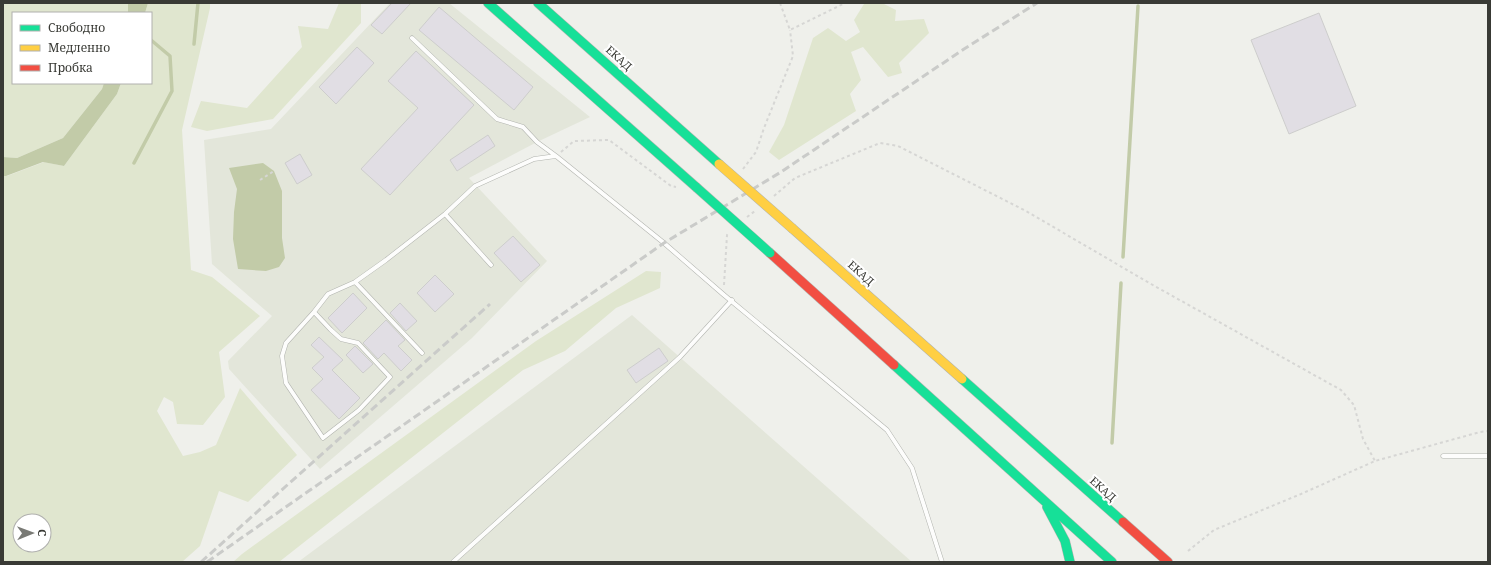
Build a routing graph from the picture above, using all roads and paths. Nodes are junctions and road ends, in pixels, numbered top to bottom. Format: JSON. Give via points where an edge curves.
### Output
{"nodes":[{"id":1,"x":488,"y":3,"type":"edge"},
{"id":2,"x":538,"y":3,"type":"edge"},
{"id":3,"x":780,"y":3,"type":"edge"},
{"id":4,"x":845,"y":3,"type":"edge"},
{"id":5,"x":412,"y":38,"type":"dead end"},
{"id":6,"x":556,"y":156,"type":"junction"},
{"id":7,"x":274,"y":171,"type":"dead end"},
{"id":8,"x":260,"y":180,"type":"dead end"},
{"id":9,"x":772,"y":197,"type":"dead end"},
{"id":10,"x":755,"y":211,"type":"dead end"},
{"id":11,"x":445,"y":214,"type":"junction"},
{"id":12,"x":744,"y":220,"type":"dead end"},
{"id":13,"x":732,"y":230,"type":"dead end"},
{"id":14,"x":491,"y":265,"type":"dead end"},
{"id":15,"x":355,"y":282,"type":"junction"},
{"id":16,"x":724,"y":295,"type":"junction"},
{"id":17,"x":732,"y":300,"type":"junction"},
{"id":18,"x":314,"y":312,"type":"junction"},
{"id":19,"x":422,"y":353,"type":"dead end"},
{"id":20,"x":1488,"y":431,"type":"edge"},
{"id":21,"x":1443,"y":456,"type":"dead end"},
{"id":22,"x":1488,"y":456,"type":"edge"},
{"id":23,"x":1375,"y":461,"type":"junction"},
{"id":24,"x":1038,"y":494,"type":"junction"},
{"id":25,"x":1188,"y":551,"type":"dead end"},
{"id":26,"x":453,"y":562,"type":"edge"},
{"id":27,"x":942,"y":562,"type":"edge"},
{"id":28,"x":1070,"y":562,"type":"edge"},
{"id":29,"x":1112,"y":562,"type":"edge"},
{"id":30,"x":1168,"y":562,"type":"edge"}],
"edges":[{"from":1,"to":24,"type":"main road","bridge":true},
{"from":2,"to":30,"type":"main road","name":"ЕКАД","bridge":true},
{"from":3,"to":4,"type":"path","via":[[790,30]]},
{"from":5,"to":6,"type":"lane","via":[[497,119],[523,127],[537,142]]},
{"from":6,"to":11,"type":"lane","via":[[534,159],[475,186]]},
{"from":6,"to":16,"type":"lane"},
{"from":7,"to":8,"type":"path"},
{"from":9,"to":23,"type":"path","via":[[795,178],[880,143],[898,146],[1026,212],[1342,390],[1354,405],[1363,439]]},
{"from":10,"to":12,"type":"path"},
{"from":11,"to":14,"type":"lane"},
{"from":11,"to":15,"type":"lane"},
{"from":13,"to":16,"type":"path","via":[[727,234]]},
{"from":15,"to":18,"type":"lane","via":[[328,294]]},
{"from":15,"to":19,"type":"lane"},
{"from":16,"to":17,"type":"lane"},
{"from":17,"to":26,"type":"lane","via":[[680,357]]},
{"from":17,"to":27,"type":"lane","via":[[887,430],[912,468]]},
{"from":18,"to":18,"type":"lane","via":[[286,343],[282,356],[286,383],[323,438],[359,410],[390,377],[358,343],[341,339]]},
{"from":20,"to":23,"type":"path"},
{"from":21,"to":22,"type":"lane"},
{"from":23,"to":25,"type":"path","via":[[1214,530]]},
{"from":24,"to":28,"type":"main road","via":[[1057,524],[1065,541]]},
{"from":24,"to":29,"type":"main road"}]}
